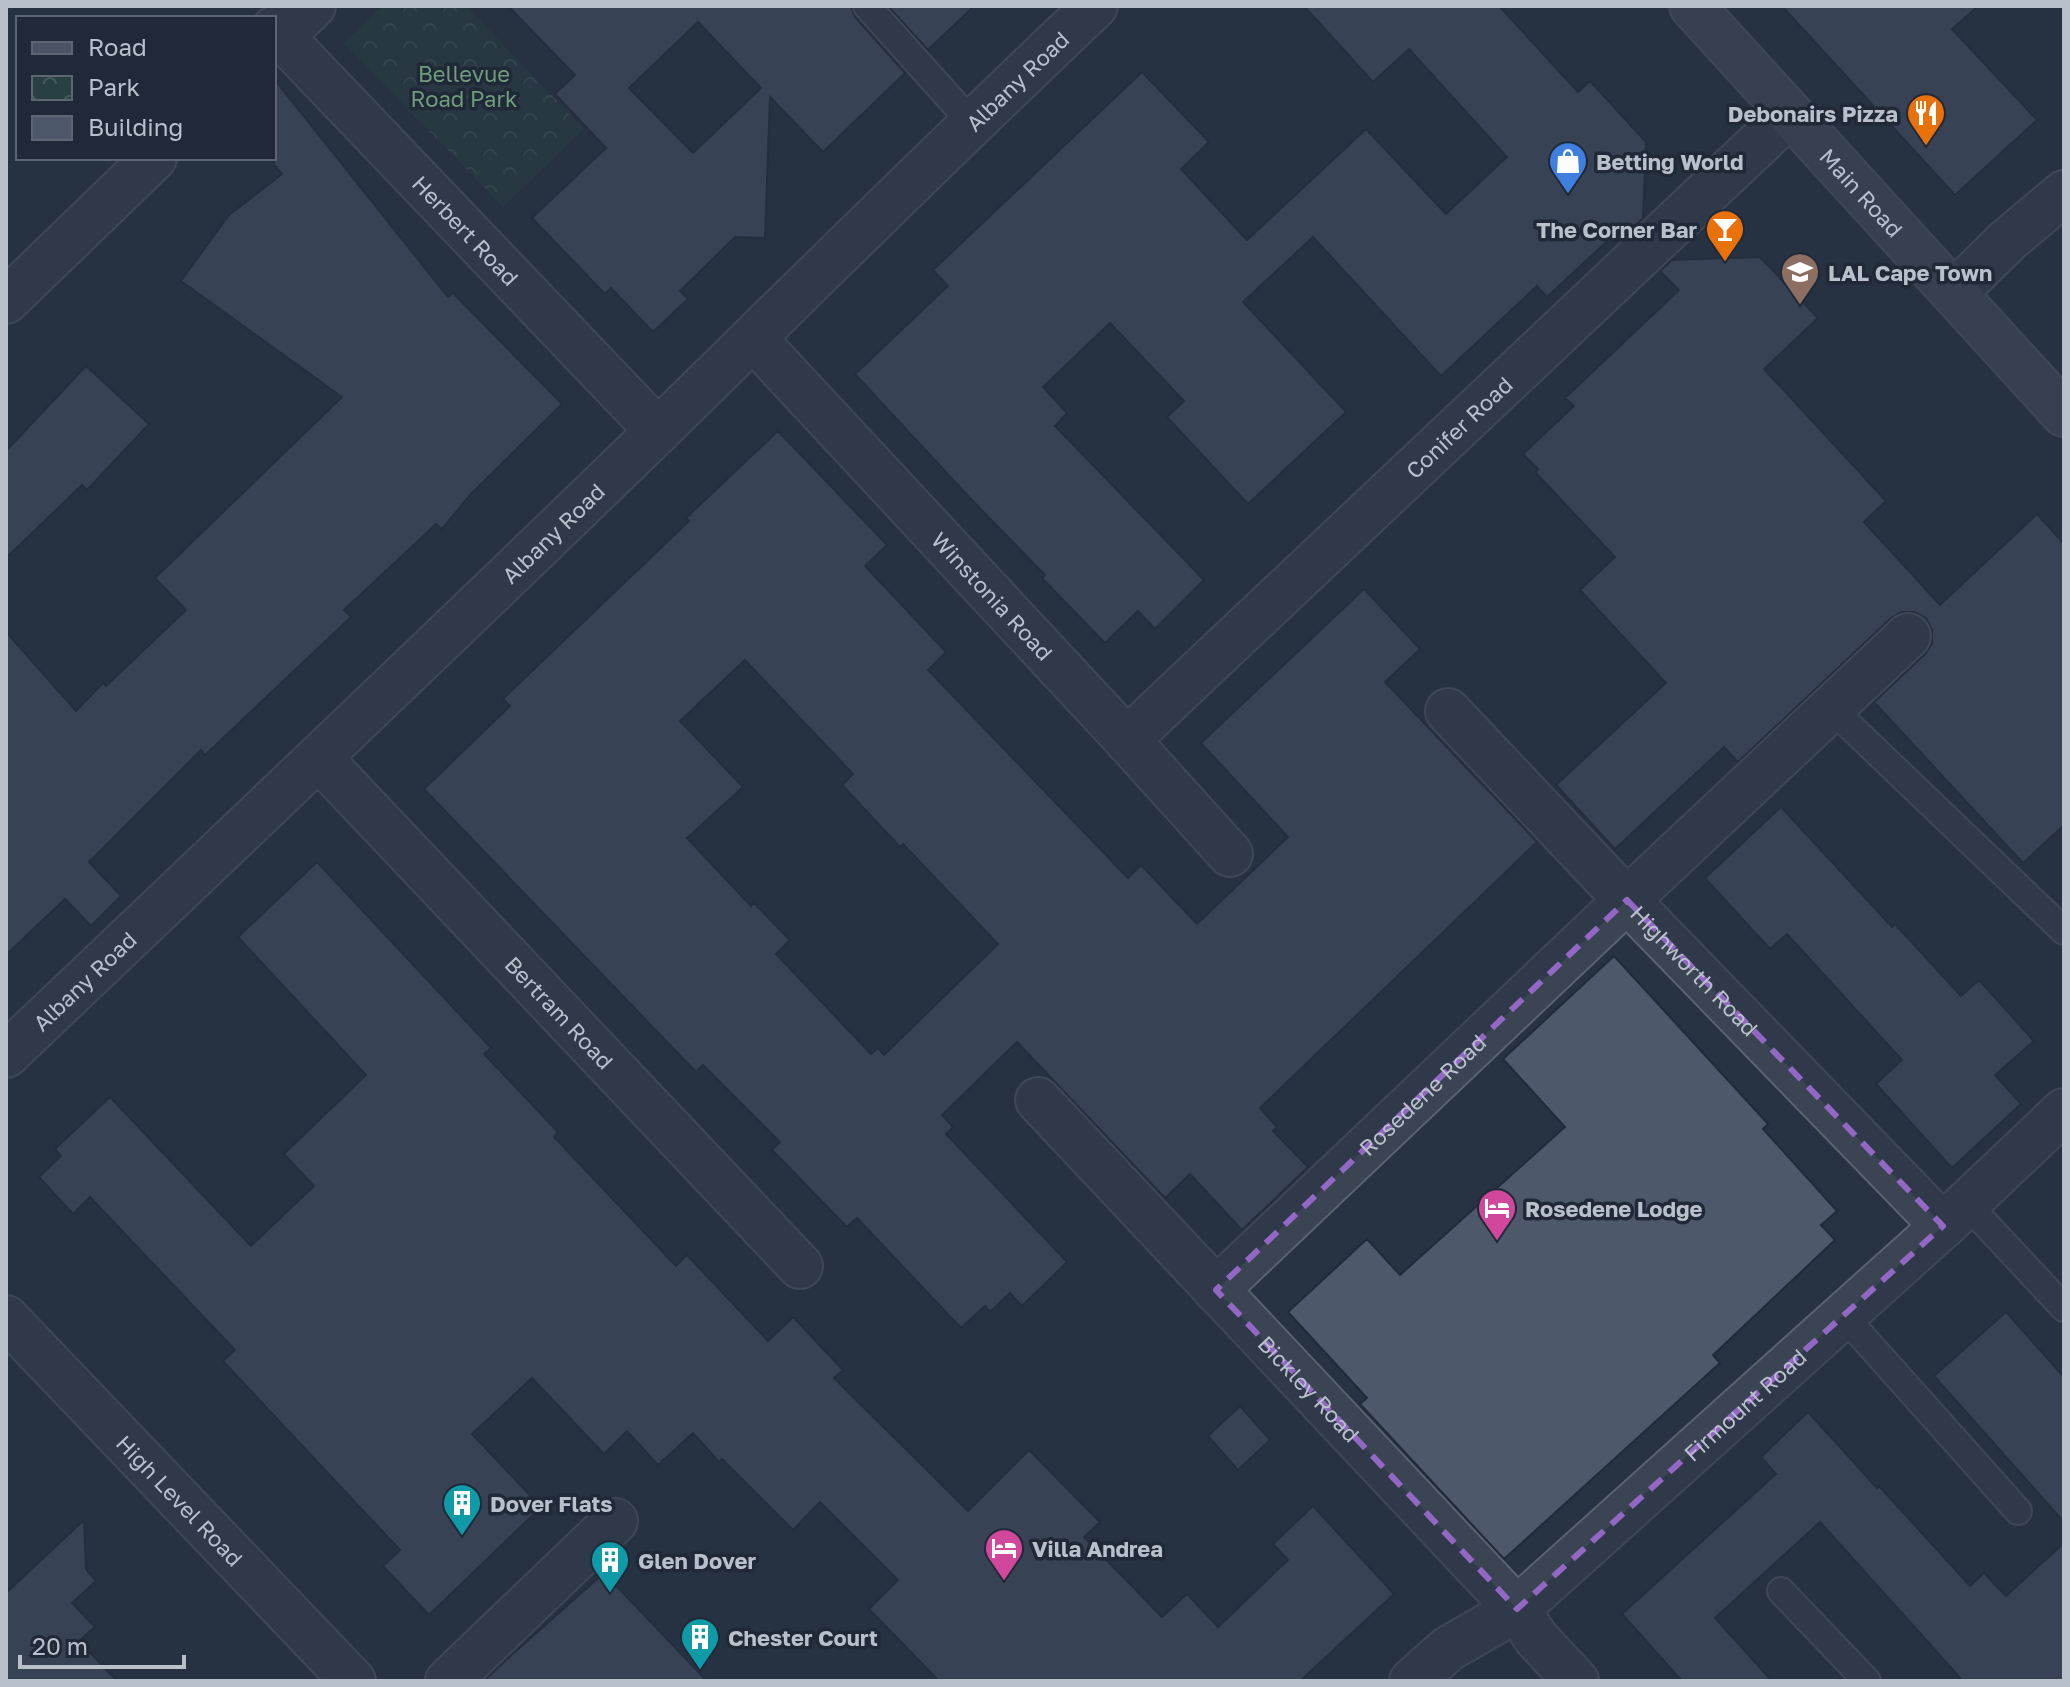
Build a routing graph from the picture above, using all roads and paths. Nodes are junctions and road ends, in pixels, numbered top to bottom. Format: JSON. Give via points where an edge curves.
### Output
{"nodes":[{"id":1,"x":313,"y":6,"type":"edge"},
{"id":2,"x":867,"y":6,"type":"edge"},
{"id":3,"x":1095,"y":6,"type":"edge"},
{"id":4,"x":1692,"y":6,"type":"edge"},
{"id":5,"x":276,"y":23,"type":"edge"},
{"id":6,"x":276,"y":33,"type":"edge"},
{"id":7,"x":1790,"y":114,"type":"junction"},
{"id":8,"x":972,"y":123,"type":"junction"},
{"id":9,"x":152,"y":160,"type":"edge"},
{"id":10,"x":2064,"y":193,"type":"edge"},
{"id":11,"x":1954,"y":293,"type":"junction"},
{"id":12,"x":6,"y":301,"type":"edge"},
{"id":13,"x":753,"y":338,"type":"junction"},
{"id":14,"x":2064,"y":414,"type":"edge"},
{"id":15,"x":658,"y":431,"type":"junction"},
{"id":16,"x":1908,"y":636,"type":"dead end"},
{"id":17,"x":1831,"y":708,"type":"junction"},
{"id":18,"x":1448,"y":711,"type":"dead end"},
{"id":19,"x":1127,"y":740,"type":"junction"},
{"id":20,"x":319,"y":758,"type":"junction"},
{"id":21,"x":1230,"y":854,"type":"dead end"},
{"id":22,"x":1627,"y":900,"type":"junction"},
{"id":23,"x":2064,"y":931,"type":"edge"},
{"id":24,"x":6,"y":1055,"type":"edge"},
{"id":25,"x":1038,"y":1100,"type":"dead end"},
{"id":26,"x":2064,"y":1111,"type":"edge"},
{"id":27,"x":1955,"y":1214,"type":"junction"},
{"id":28,"x":800,"y":1266,"type":"dead end"},
{"id":29,"x":1216,"y":1290,"type":"junction"},
{"id":30,"x":2064,"y":1308,"type":"edge"},
{"id":31,"x":1843,"y":1315,"type":"junction"},
{"id":32,"x":6,"y":1318,"type":"edge"},
{"id":33,"x":2018,"y":1511,"type":"dead end"},
{"id":34,"x":615,"y":1521,"type":"dead end"},
{"id":35,"x":1781,"y":1591,"type":"dead end"},
{"id":36,"x":1517,"y":1609,"type":"junction"},
{"id":37,"x":353,"y":1681,"type":"edge"},
{"id":38,"x":448,"y":1681,"type":"edge"},
{"id":39,"x":1412,"y":1681,"type":"edge"},
{"id":40,"x":1576,"y":1681,"type":"edge"},
{"id":41,"x":1867,"y":1681,"type":"edge"}],
"edges":[{"from":1,"to":5,"type":"street"},
{"from":2,"to":8,"type":"lane"},
{"from":3,"to":8,"type":"street","name":"Albany Road"},
{"from":4,"to":7,"type":"main road","name":"Main Road"},
{"from":6,"to":15,"type":"street","name":"Herbert Road"},
{"from":7,"to":11,"type":"main road","name":"Main Road"},
{"from":7,"to":19,"type":"street","name":"Conifer Road"},
{"from":8,"to":13,"type":"street","name":"Albany Road"},
{"from":9,"to":12,"type":"street"},
{"from":10,"to":11,"type":"street"},
{"from":11,"to":14,"type":"main road","name":"Main Road"},
{"from":13,"to":15,"type":"street","name":"Albany Road"},
{"from":13,"to":19,"type":"street","name":"Winstonia Road"},
{"from":15,"to":20,"type":"street","name":"Albany Road"},
{"from":16,"to":17,"type":"street","name":"Rosedene Road"},
{"from":17,"to":22,"type":"street","name":"Rosedene Road"},
{"from":17,"to":23,"type":"lane"},
{"from":18,"to":22,"type":"street","name":"Highworth Road"},
{"from":19,"to":21,"type":"street","name":"Winstonia Road"},
{"from":20,"to":24,"type":"street","name":"Albany Road"},
{"from":20,"to":28,"type":"street","name":"Bertram Road"},
{"from":22,"to":27,"type":"street","name":"Highworth Road"},
{"from":22,"to":29,"type":"street","name":"Rosedene Road"},
{"from":25,"to":29,"type":"street","name":"Bickley Road"},
{"from":26,"to":27,"type":"street","name":"Firmount Road"},
{"from":27,"to":30,"type":"lane"},
{"from":27,"to":31,"type":"street","name":"Firmount Road"},
{"from":29,"to":36,"type":"street","name":"Bickley Road"},
{"from":31,"to":33,"type":"lane"},
{"from":31,"to":36,"type":"street","name":"Firmount Road"},
{"from":32,"to":37,"type":"street","name":"High Level Road"},
{"from":34,"to":38,"type":"street"},
{"from":35,"to":41,"type":"lane"},
{"from":36,"to":39,"type":"street","name":"Firmount Road","via":[[1448,1649]]},
{"from":36,"to":40,"type":"street","name":"Bickley Road"}]}
